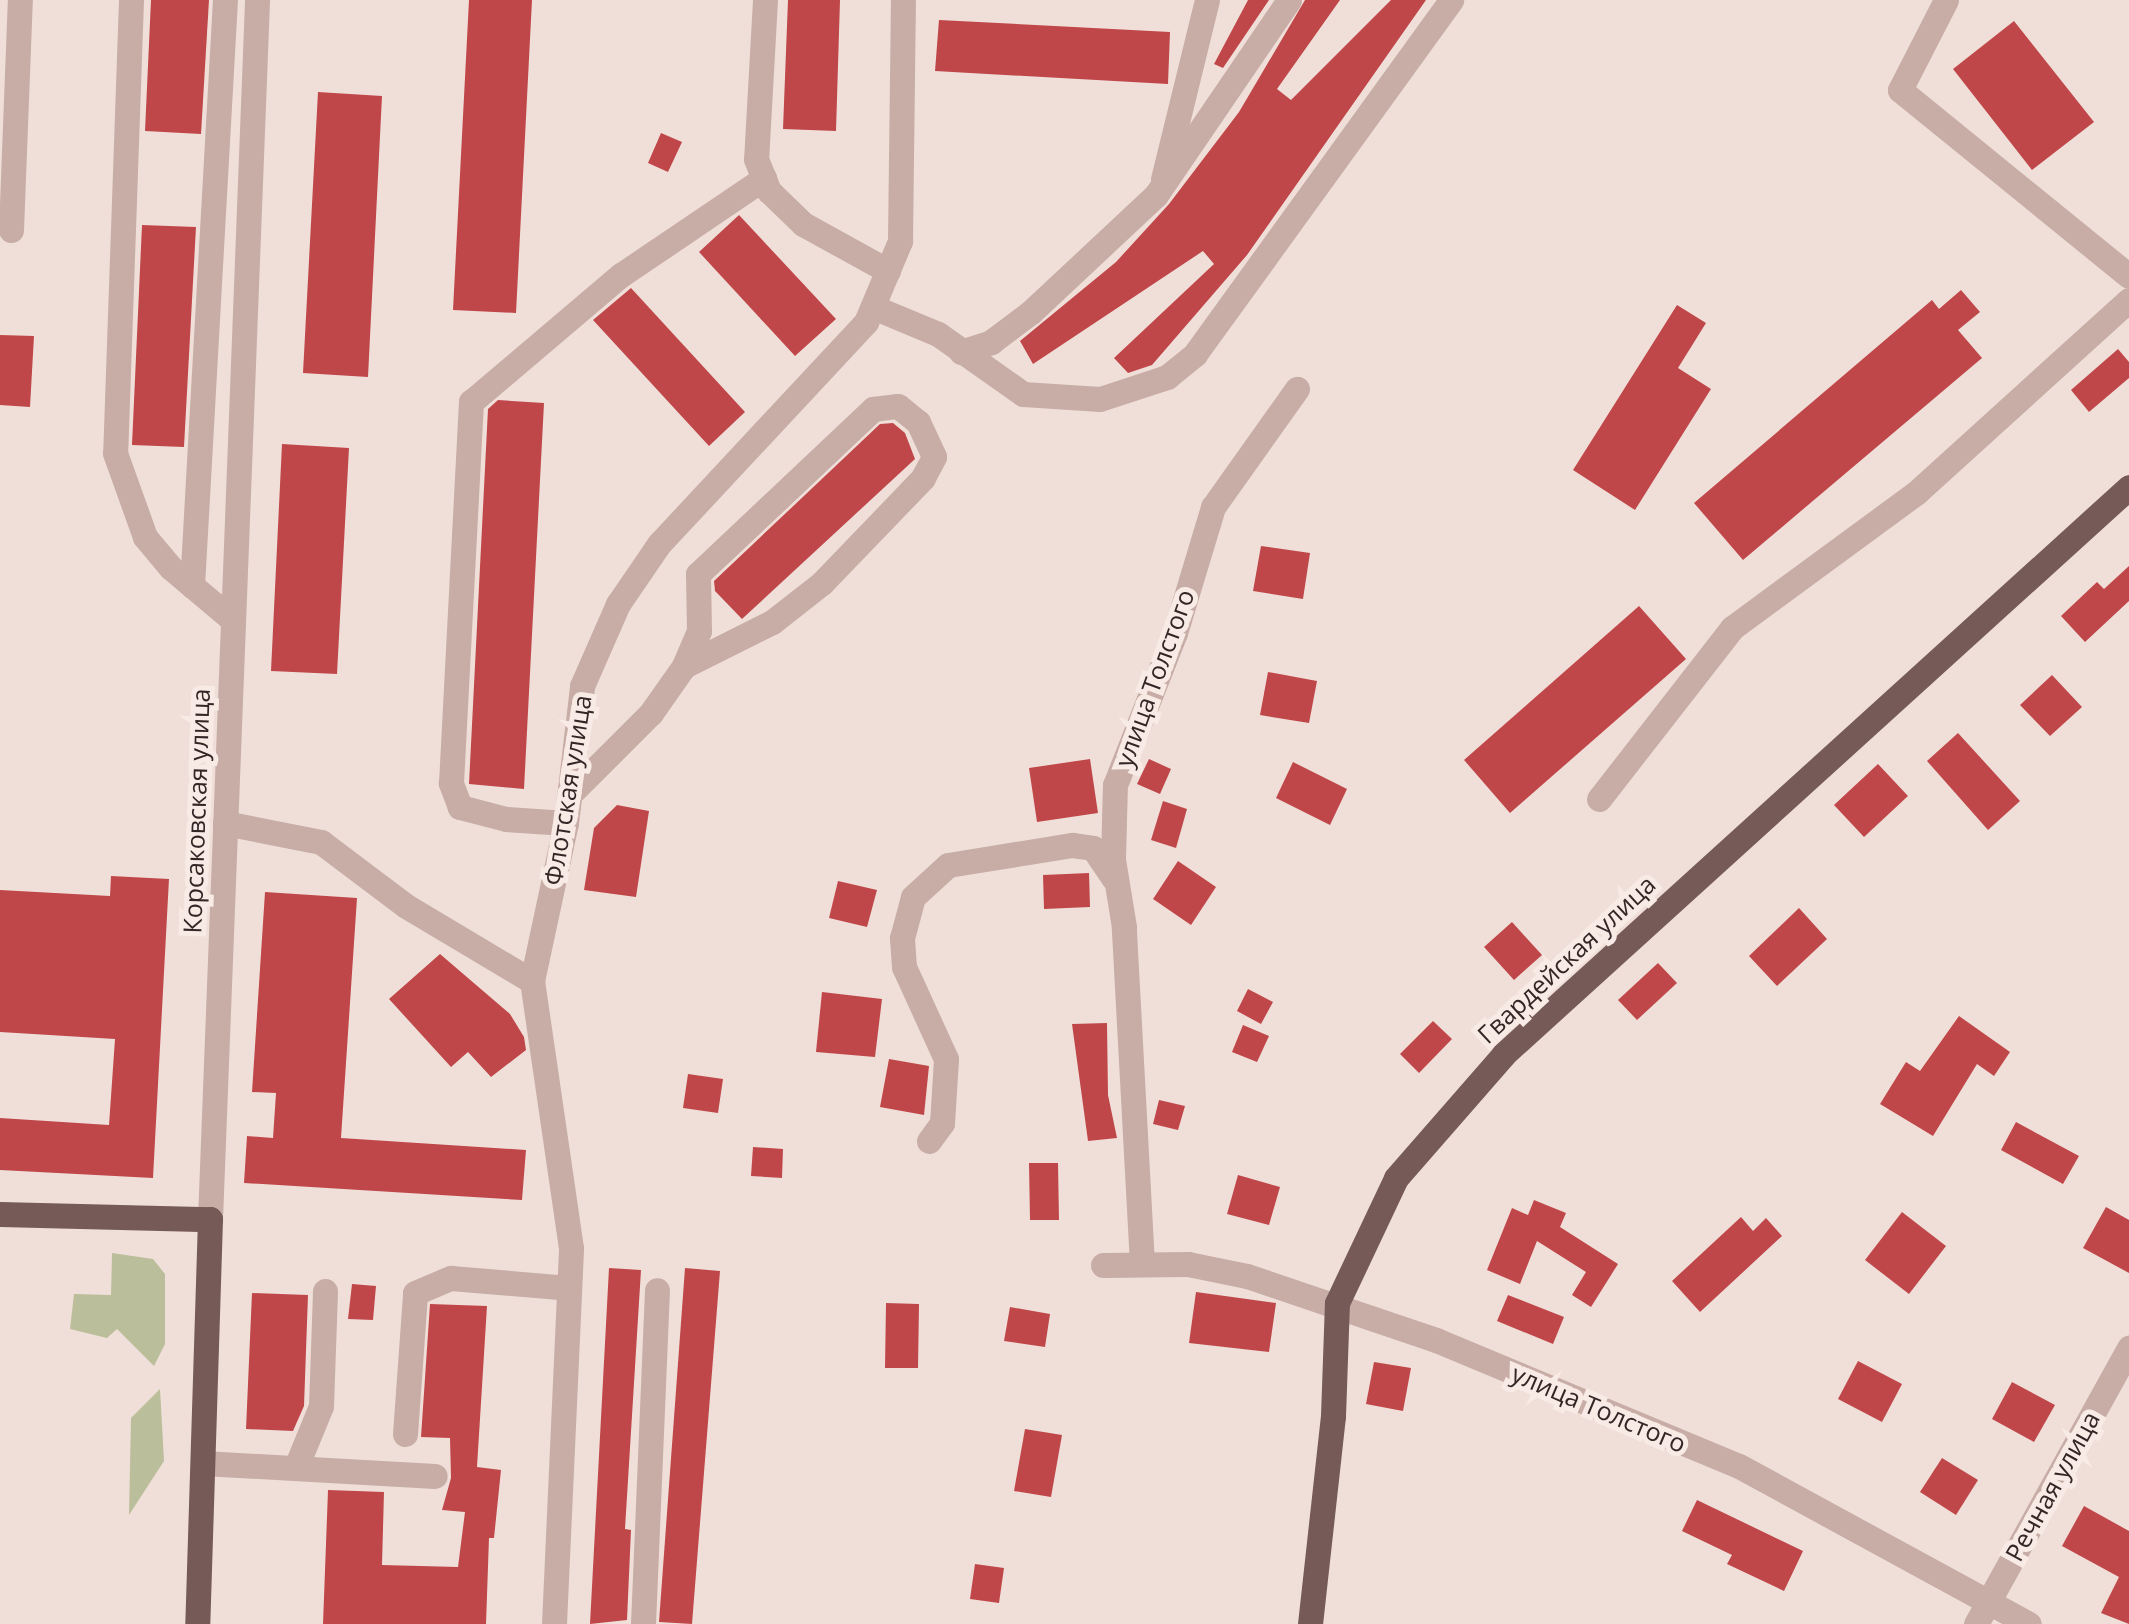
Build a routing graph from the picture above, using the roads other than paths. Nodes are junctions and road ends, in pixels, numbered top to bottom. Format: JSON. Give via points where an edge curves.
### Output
{"nodes":[{"id":1,"x":20,"y":0,"type":"edge"},
{"id":2,"x":131,"y":0,"type":"edge"},
{"id":3,"x":225,"y":0,"type":"edge"},
{"id":4,"x":257,"y":0,"type":"edge"},
{"id":5,"x":765,"y":0,"type":"edge"},
{"id":6,"x":904,"y":0,"type":"edge"},
{"id":7,"x":1207,"y":0,"type":"edge"},
{"id":8,"x":1289,"y":0,"type":"edge"},
{"id":9,"x":1451,"y":0,"type":"edge"},
{"id":10,"x":1946,"y":0,"type":"edge"},
{"id":11,"x":764,"y":178,"type":"junction"},
{"id":12,"x":1161,"y":187,"type":"junction"},
{"id":13,"x":10,"y":230,"type":"dead end"},
{"id":14,"x":888,"y":271,"type":"junction"},
{"id":15,"x":2129,"y":276,"type":"edge"},
{"id":16,"x":2129,"y":300,"type":"edge"},
{"id":17,"x":873,"y":307,"type":"junction"},
{"id":18,"x":962,"y":352,"type":"junction"},
{"id":19,"x":1297,"y":389,"type":"dead end"},
{"id":20,"x":2129,"y":487,"type":"edge"},
{"id":21,"x":192,"y":586,"type":"junction"},
{"id":22,"x":233,"y":620,"type":"junction"},
{"id":23,"x":684,"y":666,"type":"junction"},
{"id":24,"x":568,"y":795,"type":"junction"},
{"id":25,"x":1600,"y":799,"type":"dead end"},
{"id":26,"x":225,"y":822,"type":"junction"},
{"id":27,"x":566,"y":823,"type":"junction"},
{"id":28,"x":1118,"y":890,"type":"junction"},
{"id":29,"x":532,"y":981,"type":"junction"},
{"id":30,"x":929,"y":1141,"type":"dead end"},
{"id":31,"x":0,"y":1214,"type":"edge"},
{"id":32,"x":210,"y":1219,"type":"junction"},
{"id":33,"x":1142,"y":1264,"type":"junction"},
{"id":34,"x":1104,"y":1265,"type":"dead end"},
{"id":35,"x":569,"y":1288,"type":"junction"},
{"id":36,"x":657,"y":1290,"type":"dead end"},
{"id":37,"x":324,"y":1291,"type":"dead end"},
{"id":38,"x":1337,"y":1303,"type":"junction"},
{"id":39,"x":2129,"y":1348,"type":"edge"},
{"id":40,"x":405,"y":1434,"type":"dead end"},
{"id":41,"x":203,"y":1463,"type":"junction"},
{"id":42,"x":296,"y":1468,"type":"junction"},
{"id":43,"x":435,"y":1476,"type":"dead end"},
{"id":44,"x":1981,"y":1614,"type":"edge"},
{"id":45,"x":198,"y":1624,"type":"edge"},
{"id":46,"x":554,"y":1624,"type":"edge"},
{"id":47,"x":643,"y":1624,"type":"edge"},
{"id":48,"x":1310,"y":1624,"type":"edge"},
{"id":49,"x":2029,"y":1624,"type":"edge"}],
"edges":[{"from":1,"to":13,"type":"street"},
{"from":2,"to":21,"type":"street","via":[[115,453],[146,536]]},
{"from":3,"to":21,"type":"street"},
{"from":4,"to":22,"type":"street","name":"Корсаковская улица"},
{"from":5,"to":11,"type":"street","via":[[756,158]]},
{"from":6,"to":14,"type":"street","name":"Флотская улица","via":[[900,242]]},
{"from":7,"to":12,"type":"street"},
{"from":8,"to":12,"type":"street"},
{"from":9,"to":18,"type":"street","via":[[1194,354],[1168,377],[1100,399],[1023,394]]},
{"from":10,"to":15,"type":"street","via":[[1900,90]]},
{"from":11,"to":14,"type":"street","via":[[803,224]]},
{"from":11,"to":27,"type":"street","via":[[621,276],[471,402],[451,783],[460,807],[506,820]]},
{"from":12,"to":18,"type":"street","via":[[1031,312],[992,342]]},
{"from":14,"to":17,"type":"street","name":"Флотская улица"},
{"from":16,"to":25,"type":"street","via":[[1917,492],[1732,628]]},
{"from":17,"to":18,"type":"street","via":[[938,334]]},
{"from":17,"to":24,"type":"street","name":"Флотская улица","via":[[659,544],[618,604],[582,686]]},
{"from":19,"to":28,"type":"street","name":"улица Толстого","via":[[1213,507],[1155,690],[1130,737],[1116,785]]},
{"from":20,"to":38,"type":"main road","name":"Гвардейская улица","via":[[1504,1054],[1396,1178]]},
{"from":21,"to":22,"type":"street"},
{"from":22,"to":26,"type":"street","name":"Корсаковская улица"},
{"from":23,"to":23,"type":"street","via":[[784,612],[912,490],[934,456],[918,422],[898,406],[872,409],[698,574],[700,631]]},
{"from":23,"to":24,"type":"street","via":[[652,713]]},
{"from":24,"to":27,"type":"street","name":"Флотская улица"},
{"from":26,"to":29,"type":"street","via":[[321,842],[406,906]]},
{"from":26,"to":32,"type":"street","name":"Корсаковская улица"},
{"from":27,"to":29,"type":"street","name":"Флотская улица"},
{"from":28,"to":30,"type":"street","via":[[1093,848],[1072,844],[948,864],[913,897],[902,938],[904,967],[946,1059],[942,1122]]},
{"from":28,"to":33,"type":"street","name":"улица Толстого"},
{"from":29,"to":35,"type":"street","name":"Флотская улица","via":[[571,1248]]},
{"from":31,"to":32,"type":"main road"},
{"from":32,"to":41,"type":"main road","name":"Корсаковская улица"},
{"from":33,"to":34,"type":"street","name":"улица Толстого"},
{"from":33,"to":38,"type":"street","name":"улица Толстого","via":[[1188,1264]]},
{"from":35,"to":40,"type":"street","via":[[451,1278],[415,1293]]},
{"from":35,"to":46,"type":"street","name":"Флотская улица"},
{"from":36,"to":47,"type":"street"},
{"from":37,"to":42,"type":"street","via":[[321,1406]]},
{"from":38,"to":44,"type":"street","name":"улица Толстого","via":[[1739,1466]]},
{"from":38,"to":48,"type":"main road","name":"Гвардейская улица","via":[[1333,1416]]},
{"from":39,"to":44,"type":"street","name":"Речная улица"},
{"from":41,"to":42,"type":"street"},
{"from":41,"to":45,"type":"main road","name":"Корсаковская улица"},
{"from":42,"to":43,"type":"street"},
{"from":44,"to":49,"type":"street","name":"улица Толстого"}]}
